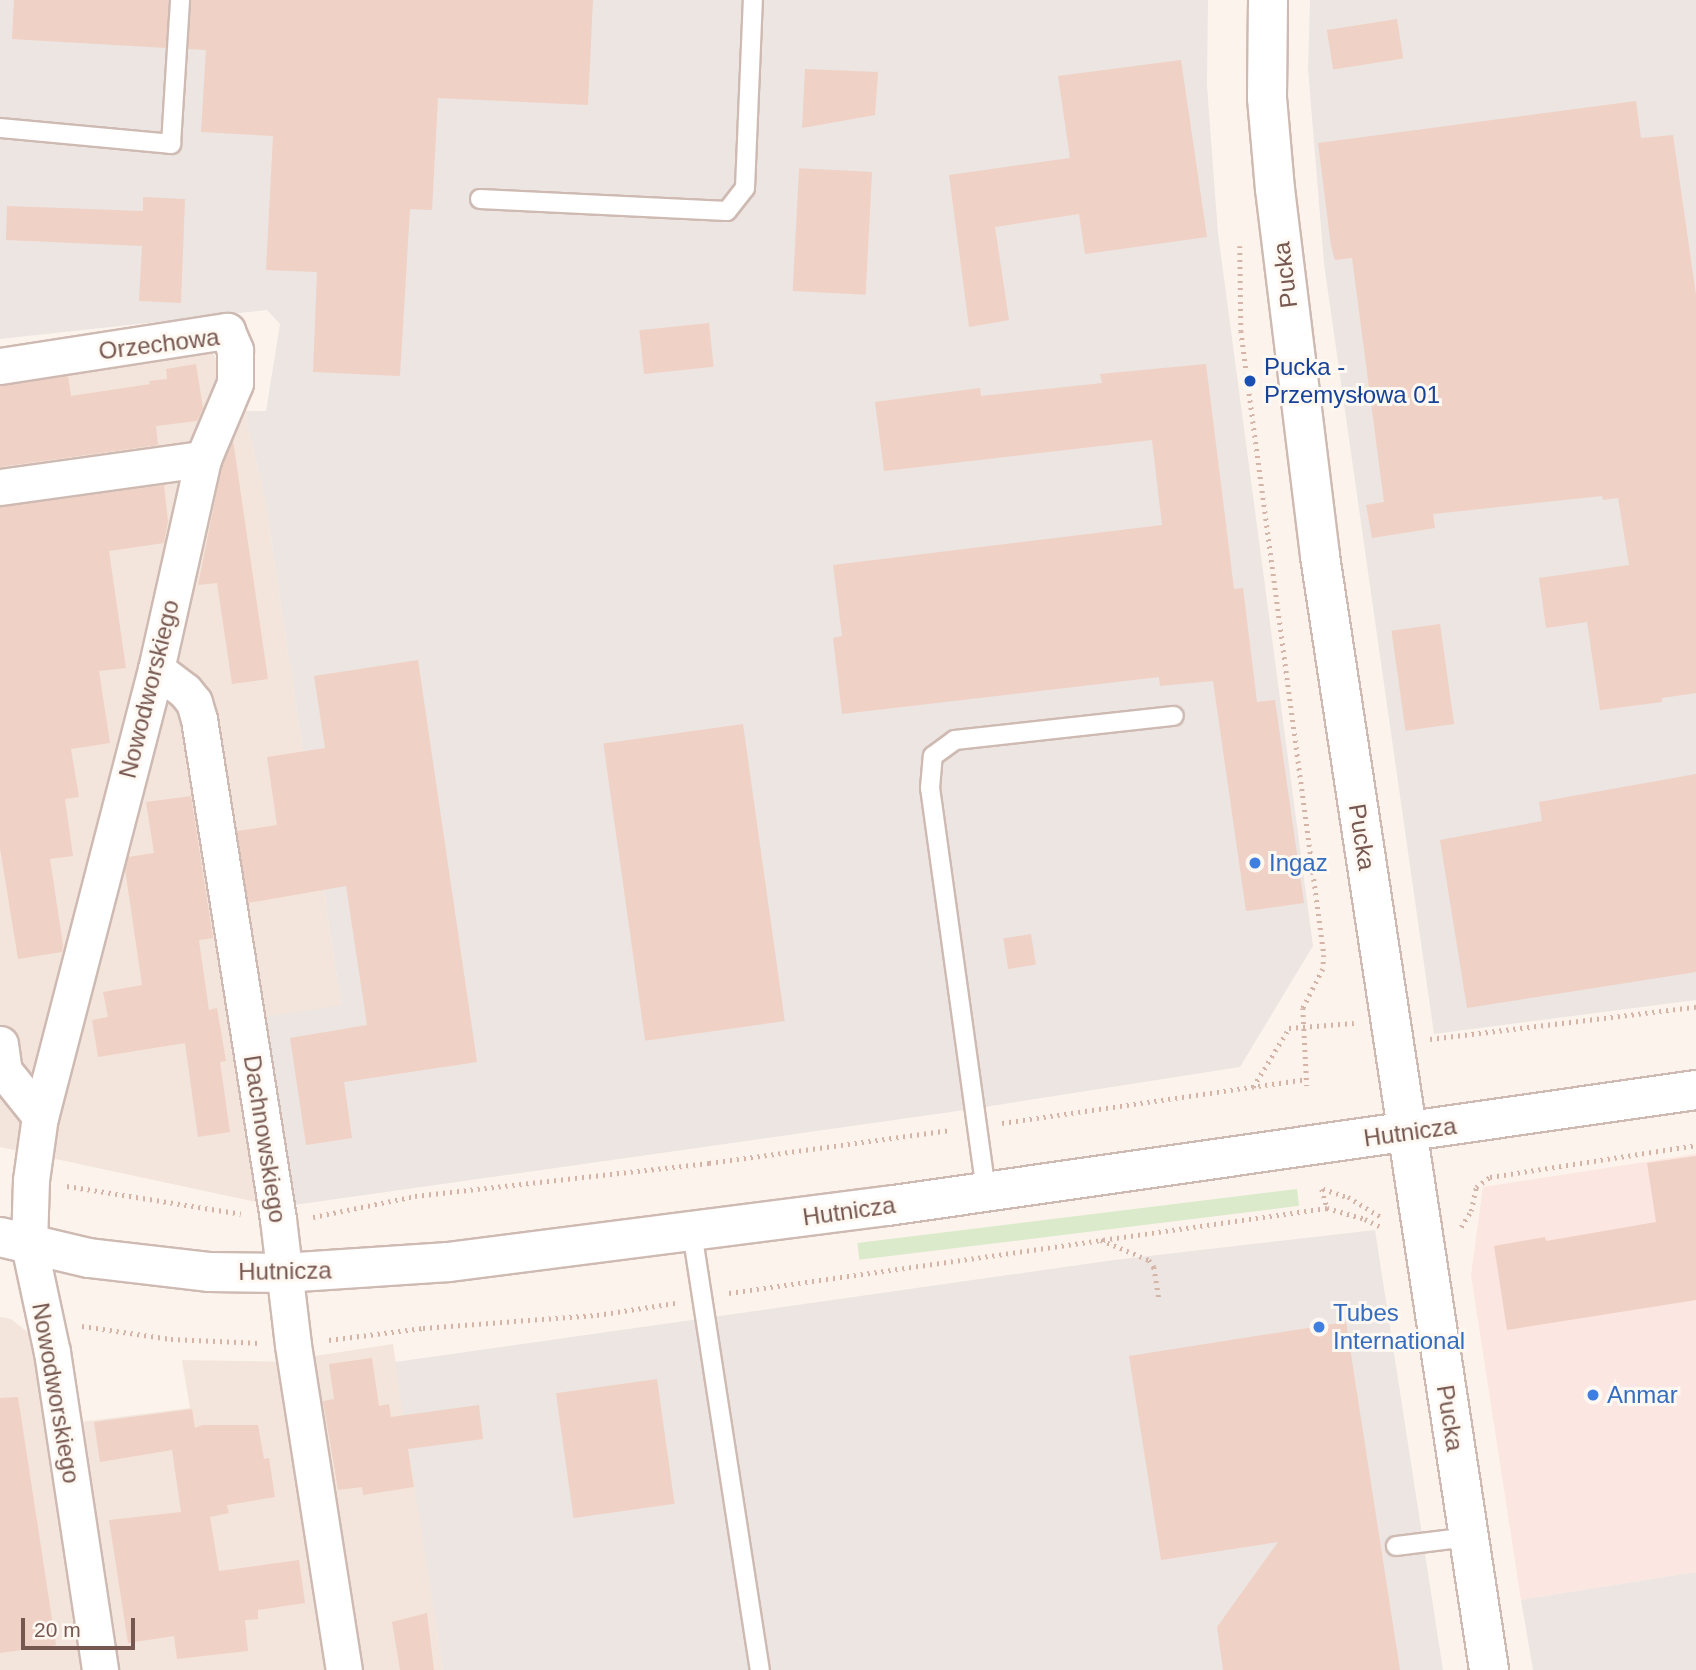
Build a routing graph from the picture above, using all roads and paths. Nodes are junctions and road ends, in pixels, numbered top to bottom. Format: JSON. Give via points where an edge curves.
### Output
{"nodes":[{"id":1,"x":180,"y":0,"type":"edge"},
{"id":2,"x":753,"y":0,"type":"edge"},
{"id":3,"x":1268,"y":0,"type":"edge"},
{"id":4,"x":0,"y":128,"type":"edge"},
{"id":5,"x":480,"y":199,"type":"dead end"},
{"id":6,"x":1240,"y":241,"type":"dead end"},
{"id":7,"x":0,"y":366,"type":"edge"},
{"id":8,"x":204,"y":459,"type":"junction"},
{"id":9,"x":0,"y":487,"type":"edge"},
{"id":10,"x":156,"y":668,"type":"junction"},
{"id":11,"x":1174,"y":716,"type":"dead end"},
{"id":12,"x":1696,"y":1007,"type":"edge"},
{"id":13,"x":1347,"y":1024,"type":"dead end"},
{"id":14,"x":1302,"y":1026,"type":"junction"},
{"id":15,"x":1422,"y":1040,"type":"dead end"},
{"id":16,"x":0,"y":1044,"type":"edge"},
{"id":17,"x":1307,"y":1079,"type":"junction"},
{"id":18,"x":1307,"y":1086,"type":"dead end"},
{"id":19,"x":1253,"y":1087,"type":"junction"},
{"id":20,"x":1696,"y":1090,"type":"edge"},
{"id":21,"x":40,"y":1116,"type":"junction"},
{"id":22,"x":975,"y":1126,"type":"junction"},
{"id":23,"x":1406,"y":1132,"type":"junction"},
{"id":24,"x":1696,"y":1145,"type":"edge"},
{"id":25,"x":97,"y":1191,"type":"dead end"},
{"id":26,"x":986,"y":1191,"type":"junction"},
{"id":27,"x":278,"y":1219,"type":"junction"},
{"id":28,"x":1389,"y":1221,"type":"dead end"},
{"id":29,"x":1461,"y":1227,"type":"dead end"},
{"id":30,"x":1391,"y":1228,"type":"dead end"},
{"id":31,"x":692,"y":1232,"type":"junction"},
{"id":32,"x":1101,"y":1239,"type":"dead end"},
{"id":33,"x":14,"y":1241,"type":"edge"},
{"id":34,"x":283,"y":1273,"type":"junction"},
{"id":35,"x":1159,"y":1300,"type":"dead end"},
{"id":36,"x":1468,"y":1537,"type":"junction"},
{"id":37,"x":1396,"y":1546,"type":"dead end"},
{"id":38,"x":100,"y":1670,"type":"edge"},
{"id":39,"x":344,"y":1670,"type":"edge"},
{"id":40,"x":760,"y":1670,"type":"edge"},
{"id":41,"x":1489,"y":1670,"type":"edge"}],
"edges":[{"from":1,"to":4,"type":"lane","via":[[171,144]]},
{"from":2,"to":5,"type":"lane","via":[[745,188],[727,211]]},
{"from":3,"to":23,"type":"street","name":"Pucka","via":[[1267,98],[1289,310],[1320,556]]},
{"from":6,"to":14,"type":"path","via":[[1241,331],[1324,955],[1323,968],[1303,1009]]},
{"from":7,"to":8,"type":"street","name":"Orzechowa","via":[[227,331],[235,350],[235,383]]},
{"from":8,"to":9,"type":"street"},
{"from":8,"to":10,"type":"street","name":"Nowodworskiego"},
{"from":10,"to":21,"type":"street","name":"Nowodworskiego"},
{"from":10,"to":27,"type":"street","name":"Dachnowskiego","via":[[186,691],[199,719]]},
{"from":11,"to":22,"type":"lane","via":[[955,740],[933,756],[930,788]]},
{"from":12,"to":15,"type":"path"},
{"from":13,"to":14,"type":"path"},
{"from":14,"to":17,"type":"path"},
{"from":14,"to":19,"type":"path","via":[[1289,1028]]},
{"from":16,"to":21,"type":"street","via":[[4,1071]]},
{"from":17,"to":18,"type":"path"},
{"from":17,"to":19,"type":"path"},
{"from":19,"to":22,"type":"path"},
{"from":20,"to":23,"type":"street","name":"Hutnicza"},
{"from":21,"to":33,"type":"street","name":"Nowodworskiego","via":[[31,1180]]},
{"from":22,"to":26,"type":"lane"},
{"from":22,"to":27,"type":"path","via":[[709,1163],[415,1196],[313,1217]]},
{"from":23,"to":26,"type":"street","name":"Hutnicza"},
{"from":23,"to":36,"type":"street","name":"Pucka"},
{"from":24,"to":29,"type":"path","via":[[1490,1177],[1476,1187],[1471,1211]]},
{"from":25,"to":27,"type":"path"},
{"from":26,"to":31,"type":"street","name":"Hutnicza"},
{"from":27,"to":34,"type":"street","name":"Dachnowskiego"},
{"from":28,"to":30,"type":"path","via":[[1322,1189],[1327,1208]]},
{"from":31,"to":34,"type":"street","name":"Hutnicza","via":[[449,1262]]},
{"from":31,"to":40,"type":"lane"},
{"from":32,"to":35,"type":"path","via":[[1149,1260]]},
{"from":33,"to":34,"type":"street","name":"Hutnicza","via":[[89,1258],[210,1272]]},
{"from":33,"to":38,"type":"street","name":"Nowodworskiego","via":[[52,1352]]},
{"from":34,"to":39,"type":"street","name":"Dachnowskiego"},
{"from":36,"to":37,"type":"lane"},
{"from":36,"to":41,"type":"street","name":"Pucka"}]}
